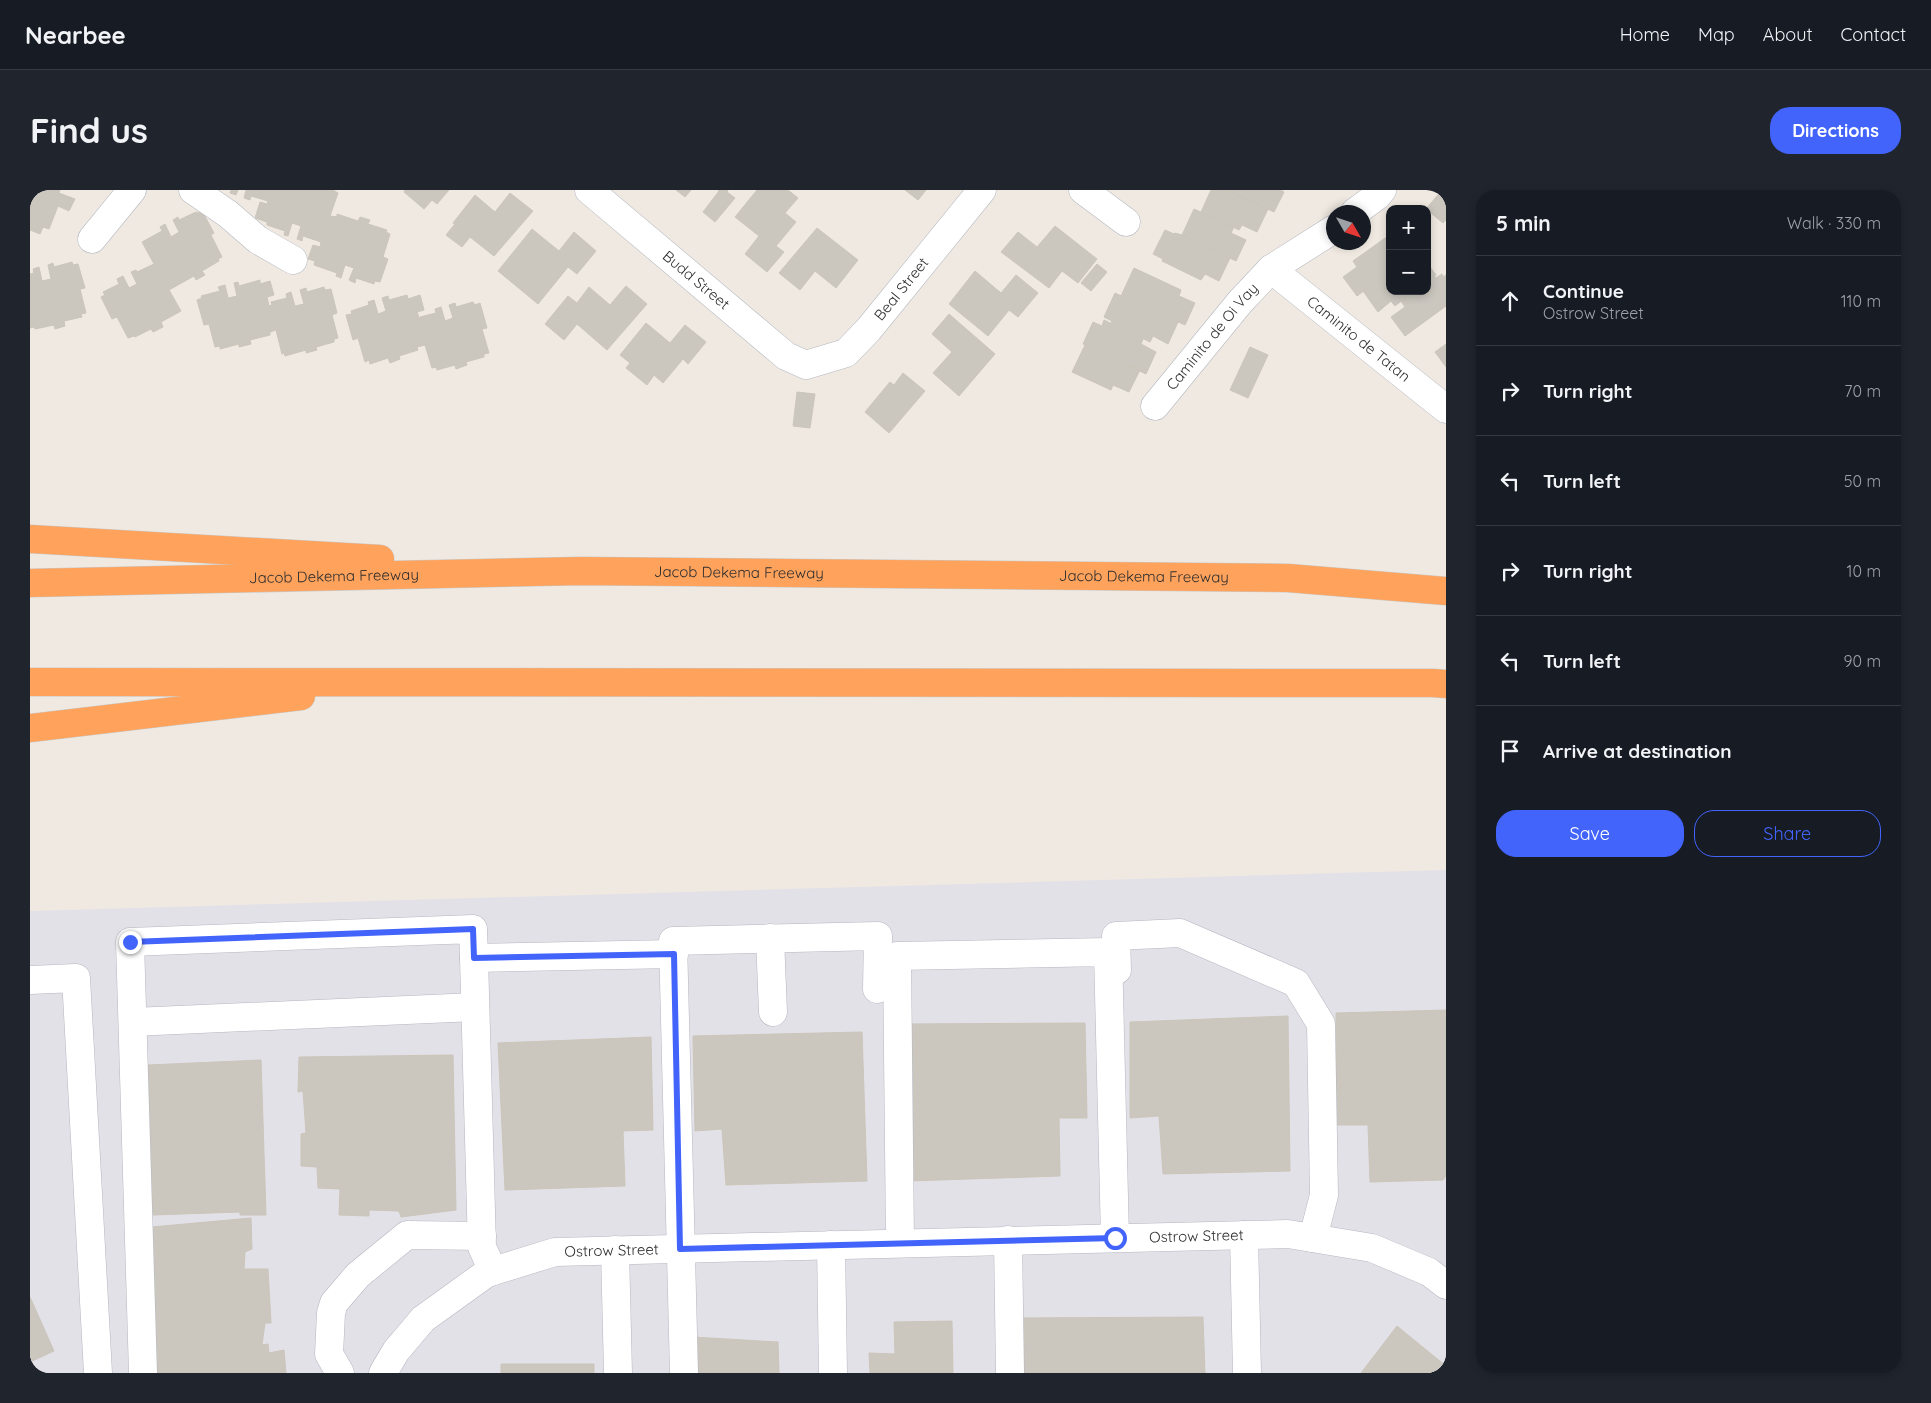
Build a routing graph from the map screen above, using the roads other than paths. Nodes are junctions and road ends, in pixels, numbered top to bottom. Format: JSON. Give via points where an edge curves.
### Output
{"nodes":[{"id":1,"x":132,"y":190,"type":"edge"},
{"id":2,"x":193,"y":190,"type":"edge"},
{"id":3,"x":589,"y":190,"type":"edge"},
{"id":4,"x":982,"y":190,"type":"edge"},
{"id":5,"x":1082,"y":190,"type":"edge"},
{"id":6,"x":1382,"y":190,"type":"edge"},
{"id":7,"x":1365,"y":205,"type":"edge"},
{"id":8,"x":1126,"y":222,"type":"dead end"},
{"id":9,"x":1326,"y":234,"type":"edge"},
{"id":10,"x":92,"y":239,"type":"dead end"},
{"id":11,"x":293,"y":260,"type":"dead end"},
{"id":12,"x":1271,"y":269,"type":"junction"},
{"id":13,"x":806,"y":365,"type":"joint"},
{"id":14,"x":1155,"y":406,"type":"dead end"},
{"id":15,"x":1446,"y":409,"type":"edge"},
{"id":16,"x":30,"y":539,"type":"edge"},
{"id":17,"x":581,"y":571,"type":"junction"},
{"id":18,"x":30,"y":584,"type":"edge"},
{"id":19,"x":1446,"y":591,"type":"edge"},
{"id":20,"x":432,"y":681,"type":"junction"},
{"id":21,"x":30,"y":682,"type":"edge"},
{"id":22,"x":1446,"y":684,"type":"edge"},
{"id":23,"x":30,"y":728,"type":"edge"},
{"id":24,"x":770,"y":938,"type":"junction"},
{"id":25,"x":674,"y":954,"type":"junction"},
{"id":26,"x":474,"y":958,"type":"junction"},
{"id":27,"x":30,"y":980,"type":"edge"},
{"id":28,"x":475,"y":1007,"type":"junction"},
{"id":29,"x":773,"y":1012,"type":"dead end"},
{"id":30,"x":133,"y":1022,"type":"junction"},
{"id":31,"x":896,"y":1031,"type":"junction"},
{"id":32,"x":1110,"y":1050,"type":"junction"},
{"id":33,"x":1244,"y":1235,"type":"junction"},
{"id":34,"x":482,"y":1236,"type":"junction"},
{"id":35,"x":1115,"y":1238,"type":"junction"},
{"id":36,"x":1312,"y":1238,"type":"junction"},
{"id":37,"x":1008,"y":1240,"type":"junction"},
{"id":38,"x":900,"y":1243,"type":"junction"},
{"id":39,"x":832,"y":1245,"type":"junction"},
{"id":40,"x":680,"y":1249,"type":"junction"},
{"id":41,"x":615,"y":1250,"type":"junction"},
{"id":42,"x":493,"y":1271,"type":"junction"},
{"id":43,"x":1446,"y":1285,"type":"edge"},
{"id":44,"x":98,"y":1373,"type":"edge"},
{"id":45,"x":143,"y":1373,"type":"edge"},
{"id":46,"x":340,"y":1373,"type":"edge"},
{"id":47,"x":383,"y":1373,"type":"edge"},
{"id":48,"x":618,"y":1373,"type":"edge"},
{"id":49,"x":684,"y":1373,"type":"edge"},
{"id":50,"x":833,"y":1373,"type":"edge"},
{"id":51,"x":1010,"y":1373,"type":"edge"},
{"id":52,"x":1247,"y":1373,"type":"edge"}],
"edges":[{"from":1,"to":10,"type":"street"},
{"from":2,"to":11,"type":"street","via":[[258,240]]},
{"from":3,"to":13,"type":"street","name":"Budd Street","via":[[786,356]]},
{"from":4,"to":13,"type":"street","name":"Beal Street","via":[[846,353]]},
{"from":5,"to":8,"type":"street"},
{"from":6,"to":7,"type":"street"},
{"from":9,"to":12,"type":"street","name":"Caminito de Oi Vay"},
{"from":12,"to":14,"type":"street","name":"Caminito de Oi Vay"},
{"from":12,"to":15,"type":"street","name":"Caminito de Tatan"},
{"from":16,"to":17,"type":"highway"},
{"from":17,"to":18,"type":"highway","name":"Jacob Dekema Freeway"},
{"from":17,"to":19,"type":"highway","name":"Jacob Dekema Freeway","via":[[1288,578]]},
{"from":20,"to":21,"type":"highway"},
{"from":20,"to":22,"type":"highway"},
{"from":20,"to":23,"type":"highway"},
{"from":24,"to":25,"type":"street","via":[[673,941]]},
{"from":24,"to":29,"type":"street"},
{"from":24,"to":31,"type":"street","via":[[878,936],[877,1032]]},
{"from":25,"to":26,"type":"street"},
{"from":25,"to":40,"type":"street"},
{"from":26,"to":28,"type":"street"},
{"from":26,"to":30,"type":"street","via":[[473,929],[130,942]]},
{"from":27,"to":44,"type":"street","via":[[76,978]]},
{"from":28,"to":30,"type":"street"},
{"from":28,"to":34,"type":"street"},
{"from":30,"to":45,"type":"street"},
{"from":31,"to":32,"type":"street","via":[[896,956],[1108,952]]},
{"from":31,"to":38,"type":"street"},
{"from":32,"to":35,"type":"street"},
{"from":32,"to":36,"type":"street","via":[[1120,1050],[1116,936],[1180,933],[1296,983],[1321,1024],[1324,1195]]},
{"from":33,"to":35,"type":"street","name":"Ostrow Street"},
{"from":33,"to":36,"type":"street","name":"Ostrow Street","via":[[1288,1234]]},
{"from":33,"to":52,"type":"street"},
{"from":34,"to":42,"type":"street","via":[[482,1247]]},
{"from":34,"to":46,"type":"street","via":[[406,1235],[358,1275],[334,1303],[331,1313],[329,1354]]},
{"from":35,"to":37,"type":"street","name":"Ostrow Street"},
{"from":36,"to":43,"type":"street","name":"Ostrow Street","via":[[1372,1248],[1428,1272]]},
{"from":37,"to":38,"type":"street","name":"Ostrow Street"},
{"from":37,"to":51,"type":"street"},
{"from":38,"to":39,"type":"street","name":"Ostrow Street"},
{"from":39,"to":40,"type":"street","name":"Ostrow Street"},
{"from":39,"to":50,"type":"street"},
{"from":40,"to":41,"type":"street","name":"Ostrow Street"},
{"from":40,"to":49,"type":"street"},
{"from":41,"to":42,"type":"street","name":"Ostrow Street","via":[[555,1252]]},
{"from":41,"to":48,"type":"street"},
{"from":42,"to":47,"type":"street","name":"Ostrow Street","via":[[423,1319],[396,1351]]}]}
